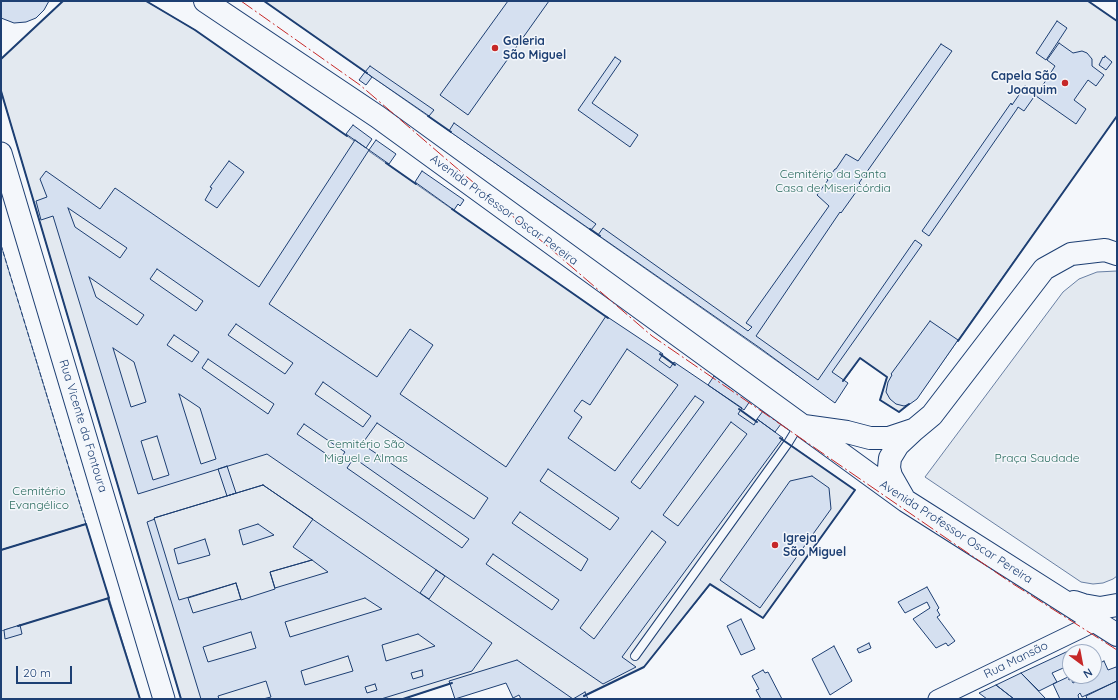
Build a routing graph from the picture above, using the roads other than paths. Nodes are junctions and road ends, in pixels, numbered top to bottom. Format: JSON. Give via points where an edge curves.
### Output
{"nodes":[{"id":1,"x":205,"y":1,"type":"edge"},
{"id":2,"x":1,"y":153,"type":"edge"},
{"id":3,"x":1117,"y":254,"type":"edge"},
{"id":4,"x":799,"y":425,"type":"junction"},
{"id":5,"x":914,"y":430,"type":"junction"},
{"id":6,"x":906,"y":502,"type":"junction"},
{"id":7,"x":1048,"y":592,"type":"junction"},
{"id":8,"x":1117,"y":605,"type":"edge"},
{"id":9,"x":1096,"y":622,"type":"junction"},
{"id":10,"x":1117,"y":635,"type":"edge"},
{"id":11,"x":635,"y":656,"type":"dead end"},
{"id":12,"x":164,"y":699,"type":"edge"},
{"id":13,"x":937,"y":699,"type":"edge"}],
"edges":[{"from":1,"to":4,"type":"main road","name":"Avenida Professor Oscar Pereira","via":[[378,117]]},
{"from":2,"to":12,"type":"street","name":"Rua Vicente da Fontoura"},
{"from":3,"to":5,"type":"main road","via":[[1104,250],[1071,254],[1044,269],[932,415]]},
{"from":4,"to":5,"type":"main road","name":"Avenida Professor Oscar Pereira","via":[[870,438],[889,438]]},
{"from":4,"to":6,"type":"main road","name":"Avenida Professor Oscar Pereira"},
{"from":4,"to":11,"type":"lane"},
{"from":5,"to":6,"type":"main road","via":[[898,445],[890,458],[891,476]]},
{"from":6,"to":7,"type":"main road","name":"Avenida Professor Oscar Pereira"},
{"from":7,"to":8,"type":"main road","via":[[1083,605],[1100,608]]},
{"from":7,"to":9,"type":"main road","name":"Avenida Professor Oscar Pereira"},
{"from":9,"to":10,"type":"main road","name":"Avenida Professor Oscar Pereira"},
{"from":9,"to":13,"type":"street","name":"Rua Mansão"}]}
